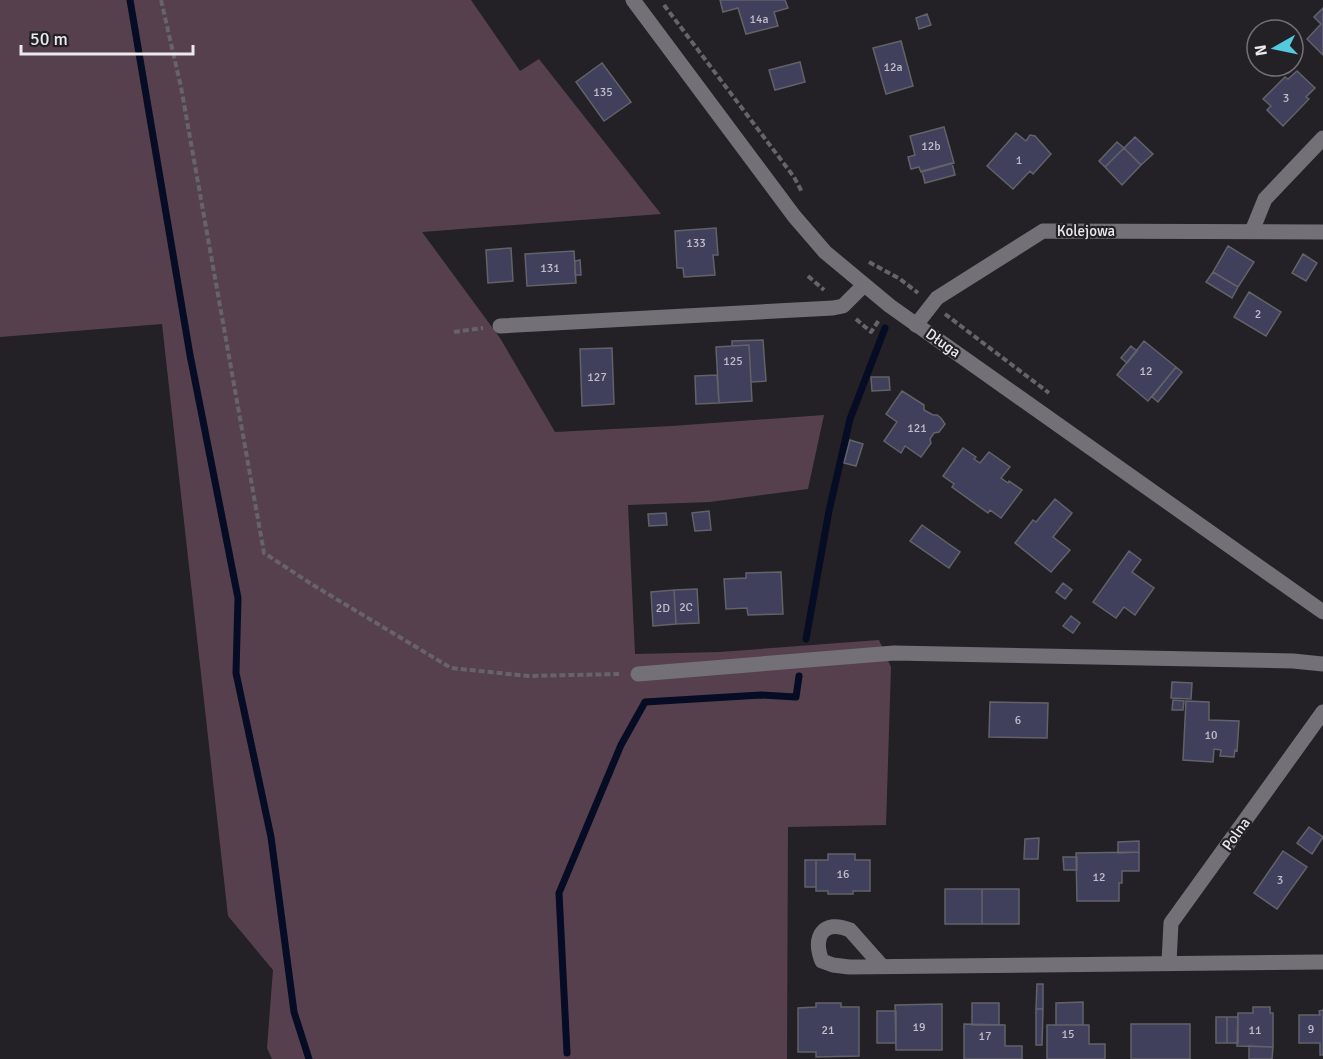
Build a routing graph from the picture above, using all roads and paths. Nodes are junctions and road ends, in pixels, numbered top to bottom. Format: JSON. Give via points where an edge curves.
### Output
{"nodes":[{"id":1,"x":161,"y":0,"type":"edge"},
{"id":2,"x":633,"y":0,"type":"edge"},
{"id":3,"x":660,"y":0,"type":"edge"},
{"id":4,"x":1323,"y":138,"type":"edge"},
{"id":5,"x":802,"y":193,"type":"dead end"},
{"id":6,"x":1252,"y":231,"type":"junction"},
{"id":7,"x":1323,"y":232,"type":"edge"},
{"id":8,"x":866,"y":260,"type":"dead end"},
{"id":9,"x":864,"y":285,"type":"junction"},
{"id":10,"x":933,"y":304,"type":"junction"},
{"id":11,"x":916,"y":325,"type":"junction"},
{"id":12,"x":500,"y":326,"type":"joint"},
{"id":13,"x":454,"y":332,"type":"dead end"},
{"id":14,"x":1058,"y":399,"type":"dead end"},
{"id":15,"x":1323,"y":612,"type":"edge"},
{"id":16,"x":1323,"y":664,"type":"edge"},
{"id":17,"x":638,"y":674,"type":"joint"},
{"id":18,"x":1323,"y":712,"type":"edge"},
{"id":19,"x":1169,"y":962,"type":"junction"},
{"id":20,"x":1323,"y":962,"type":"edge"},
{"id":21,"x":881,"y":965,"type":"dead end"}],
"edges":[{"from":1,"to":17,"type":"path","via":[[181,87],[264,553],[451,668],[528,676]]},
{"from":2,"to":9,"type":"street","name":"Długa","via":[[794,216],[825,252]]},
{"from":3,"to":5,"type":"path","via":[[794,177]]},
{"from":4,"to":6,"type":"street","via":[[1265,199]]},
{"from":6,"to":7,"type":"street","name":"Kolejowa"},
{"from":6,"to":10,"type":"street","name":"Kolejowa","via":[[1043,231]]},
{"from":8,"to":10,"type":"path"},
{"from":9,"to":11,"type":"street","name":"Długa"},
{"from":9,"to":12,"type":"street","via":[[843,306],[833,308]]},
{"from":10,"to":11,"type":"street","name":"Kolejowa"},
{"from":10,"to":14,"type":"path"},
{"from":11,"to":15,"type":"street","name":"Długa"},
{"from":12,"to":13,"type":"path"},
{"from":16,"to":17,"type":"street","via":[[894,653]]},
{"from":18,"to":19,"type":"street","name":"Polna","via":[[1171,923]]},
{"from":19,"to":20,"type":"street"},
{"from":19,"to":21,"type":"street"}]}
